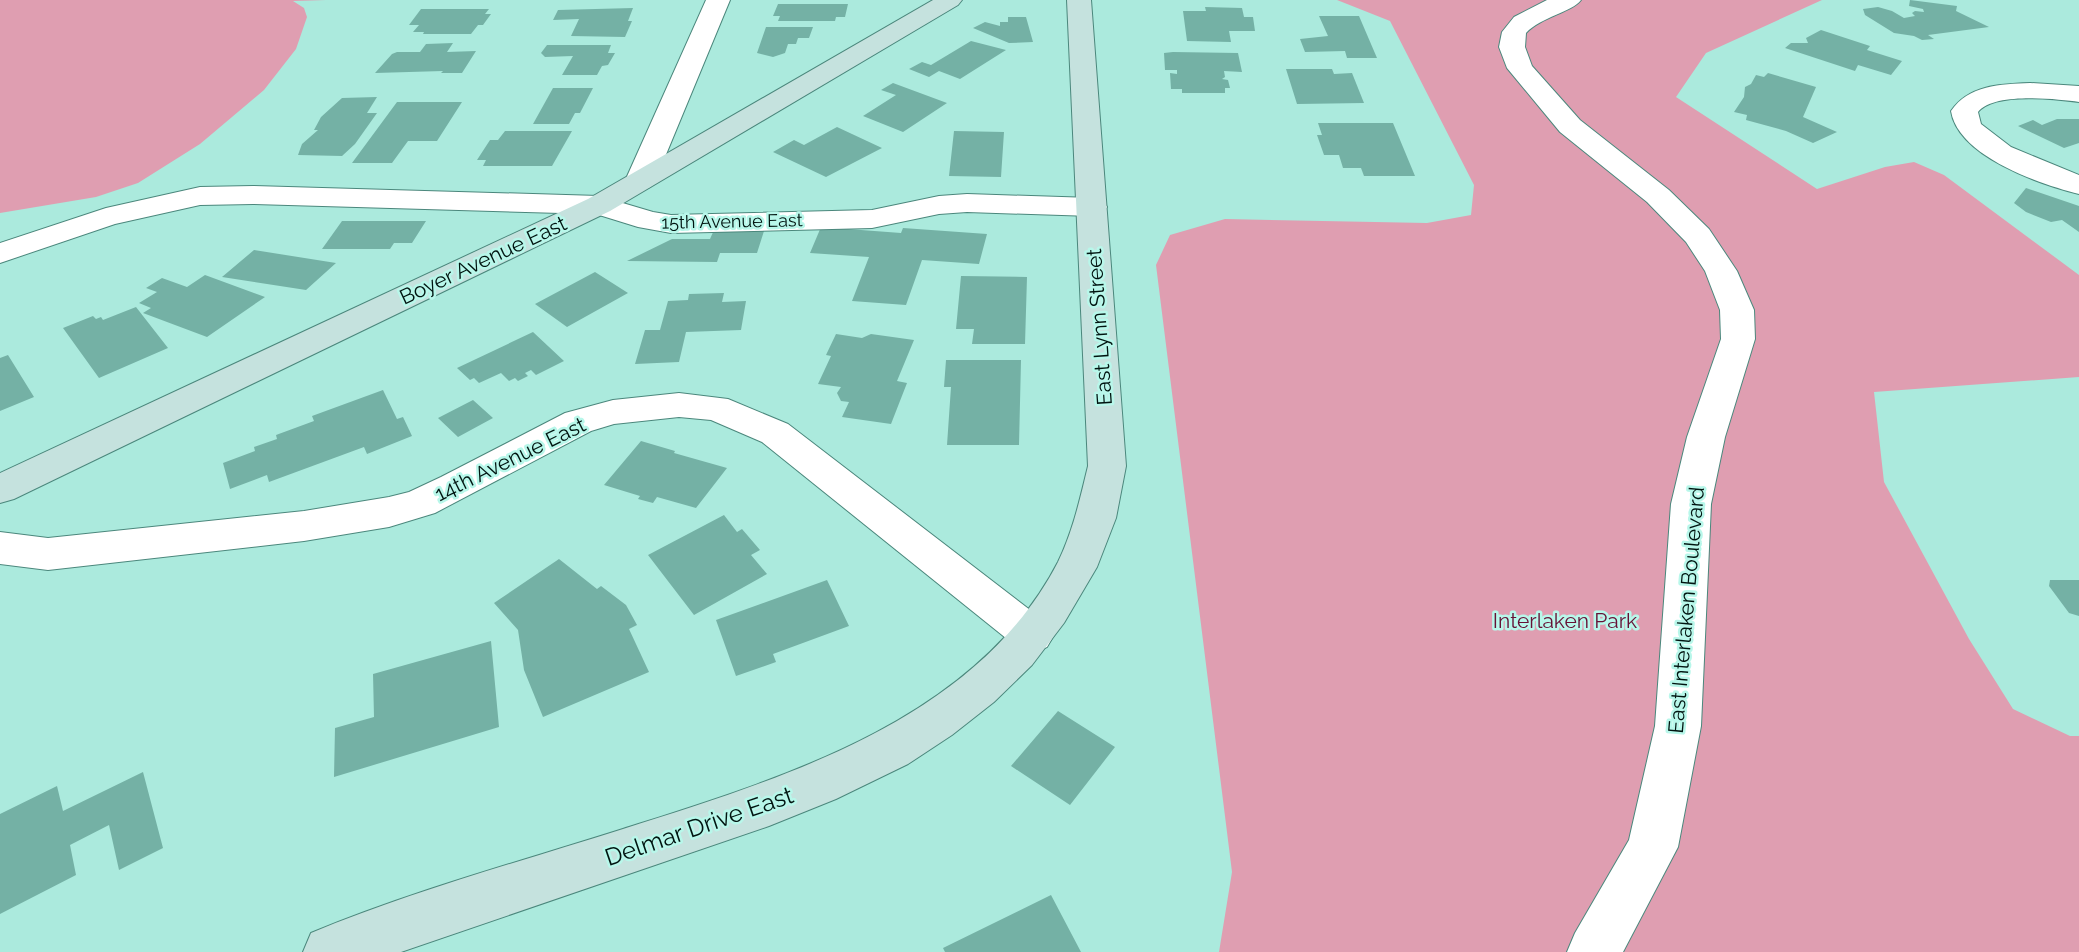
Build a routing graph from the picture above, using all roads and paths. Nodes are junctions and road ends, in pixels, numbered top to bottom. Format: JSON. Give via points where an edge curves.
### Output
{"nodes":[{"id":1,"x":718,"y":0,"type":"edge"},
{"id":2,"x":950,"y":0,"type":"edge"},
{"id":3,"x":1569,"y":0,"type":"edge"},
{"id":4,"x":1078,"y":1,"type":"edge"},
{"id":5,"x":2079,"y":94,"type":"edge"},
{"id":6,"x":640,"y":181,"type":"junction"},
{"id":7,"x":2079,"y":185,"type":"edge"},
{"id":8,"x":598,"y":205,"type":"junction"},
{"id":9,"x":1091,"y":207,"type":"junction"},
{"id":10,"x":0,"y":254,"type":"edge"},
{"id":11,"x":0,"y":489,"type":"edge"},
{"id":12,"x":0,"y":548,"type":"edge"},
{"id":13,"x":1032,"y":635,"type":"junction"},
{"id":14,"x":330,"y":952,"type":"edge"},
{"id":15,"x":1594,"y":952,"type":"edge"}],
"edges":[{"from":1,"to":6,"type":"street"},
{"from":2,"to":6,"type":"street","name":"Boyer Avenue East"},
{"from":3,"to":15,"type":"street","name":"East Interlaken Boulevard","via":[[1540,11],[1514,32],[1512,47],[1520,68],[1570,126],[1658,196],[1698,236],[1721,271],[1737,310],[1738,339],[1706,437],[1691,503],[1678,726],[1653,847]]},
{"from":4,"to":9,"type":"street","name":"East Lynn Street"},
{"from":5,"to":7,"type":"street","via":[[2006,91],[1977,99],[1965,115],[1967,125],[1989,145]]},
{"from":6,"to":8,"type":"street","name":"Boyer Avenue East"},
{"from":8,"to":9,"type":"street","name":"15th Avenue East","via":[[671,224],[872,219],[967,203]]},
{"from":8,"to":10,"type":"street","name":"15th Avenue East","via":[[200,196],[106,217]]},
{"from":8,"to":11,"type":"street","name":"Boyer Avenue East"},
{"from":9,"to":13,"type":"street","name":"East Lynn Street","via":[[1107,445],[1104,489],[1075,573]]},
{"from":12,"to":13,"type":"street","name":"14th Avenue East","via":[[48,554],[352,520],[421,503],[578,422],[613,412],[679,405],[715,408],[775,433]]},
{"from":13,"to":14,"type":"street","name":"Delmar Drive East","via":[[948,712],[843,774],[770,804],[396,926]]}]}
